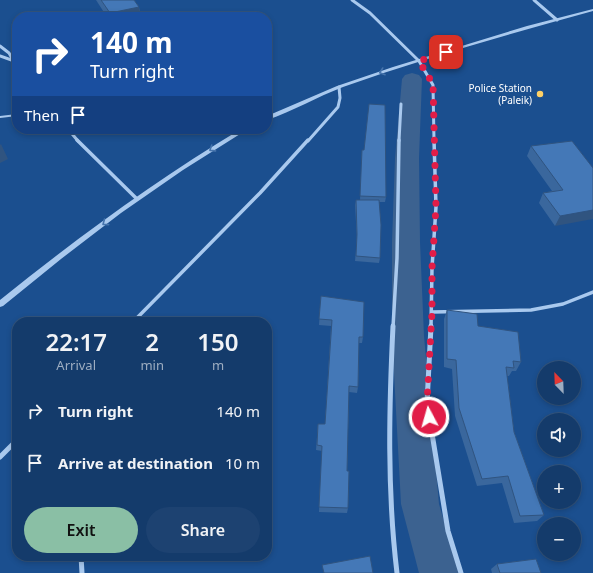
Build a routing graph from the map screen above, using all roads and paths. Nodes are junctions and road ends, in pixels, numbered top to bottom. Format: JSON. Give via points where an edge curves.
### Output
{"nodes":[{"id":1,"x":352,"y":0,"type":"edge"},
{"id":2,"x":534,"y":0,"type":"edge"},
{"id":3,"x":593,"y":10,"type":"edge"},
{"id":4,"x":557,"y":20,"type":"junction"},
{"id":5,"x":0,"y":46,"type":"edge"},
{"id":6,"x":0,"y":56,"type":"edge"},
{"id":7,"x":12,"y":58,"type":"edge"},
{"id":8,"x":12,"y":60,"type":"edge"},
{"id":9,"x":419,"y":61,"type":"junction"},
{"id":10,"x":339,"y":87,"type":"junction"},
{"id":11,"x":401,"y":104,"type":"dead end"},
{"id":12,"x":12,"y":116,"type":"edge"},
{"id":13,"x":272,"y":116,"type":"edge"},
{"id":14,"x":0,"y":117,"type":"edge"},
{"id":15,"x":72,"y":134,"type":"edge"},
{"id":16,"x":237,"y":134,"type":"edge"},
{"id":17,"x":137,"y":199,"type":"junction"},
{"id":18,"x":593,"y":292,"type":"edge"},
{"id":19,"x":0,"y":304,"type":"edge"},
{"id":20,"x":432,"y":312,"type":"junction"},
{"id":21,"x":138,"y":317,"type":"edge"},
{"id":22,"x":12,"y":445,"type":"edge"},
{"id":23,"x":0,"y":456,"type":"edge"},
{"id":24,"x":81,"y":561,"type":"edge"},
{"id":25,"x":82,"y":573,"type":"edge"},
{"id":26,"x":397,"y":573,"type":"edge"},
{"id":27,"x":461,"y":573,"type":"edge"}],
"edges":[{"from":1,"to":9,"type":"street","via":[[370,13]]},
{"from":2,"to":4,"type":"street"},
{"from":3,"to":4,"type":"street"},
{"from":4,"to":9,"type":"street"},
{"from":5,"to":7,"type":"street"},
{"from":6,"to":8,"type":"street"},
{"from":9,"to":10,"type":"street","one_way":true},
{"from":9,"to":20,"type":"street","via":[[433,84],[436,207]]},
{"from":10,"to":13,"type":"street"},
{"from":10,"to":21,"type":"street","via":[[338,107],[260,193]]},
{"from":11,"to":26,"type":"street","via":[[388,432],[393,547]]},
{"from":12,"to":14,"type":"lane"},
{"from":15,"to":17,"type":"street"},
{"from":16,"to":17,"type":"street","one_way":true},
{"from":17,"to":19,"type":"street","one_way":true,"via":[[63,253]]},
{"from":18,"to":20,"type":"street","via":[[564,304],[531,310]]},
{"from":20,"to":27,"type":"street","via":[[427,403],[448,530]]},
{"from":22,"to":23,"type":"street"},
{"from":24,"to":25,"type":"street"}]}
